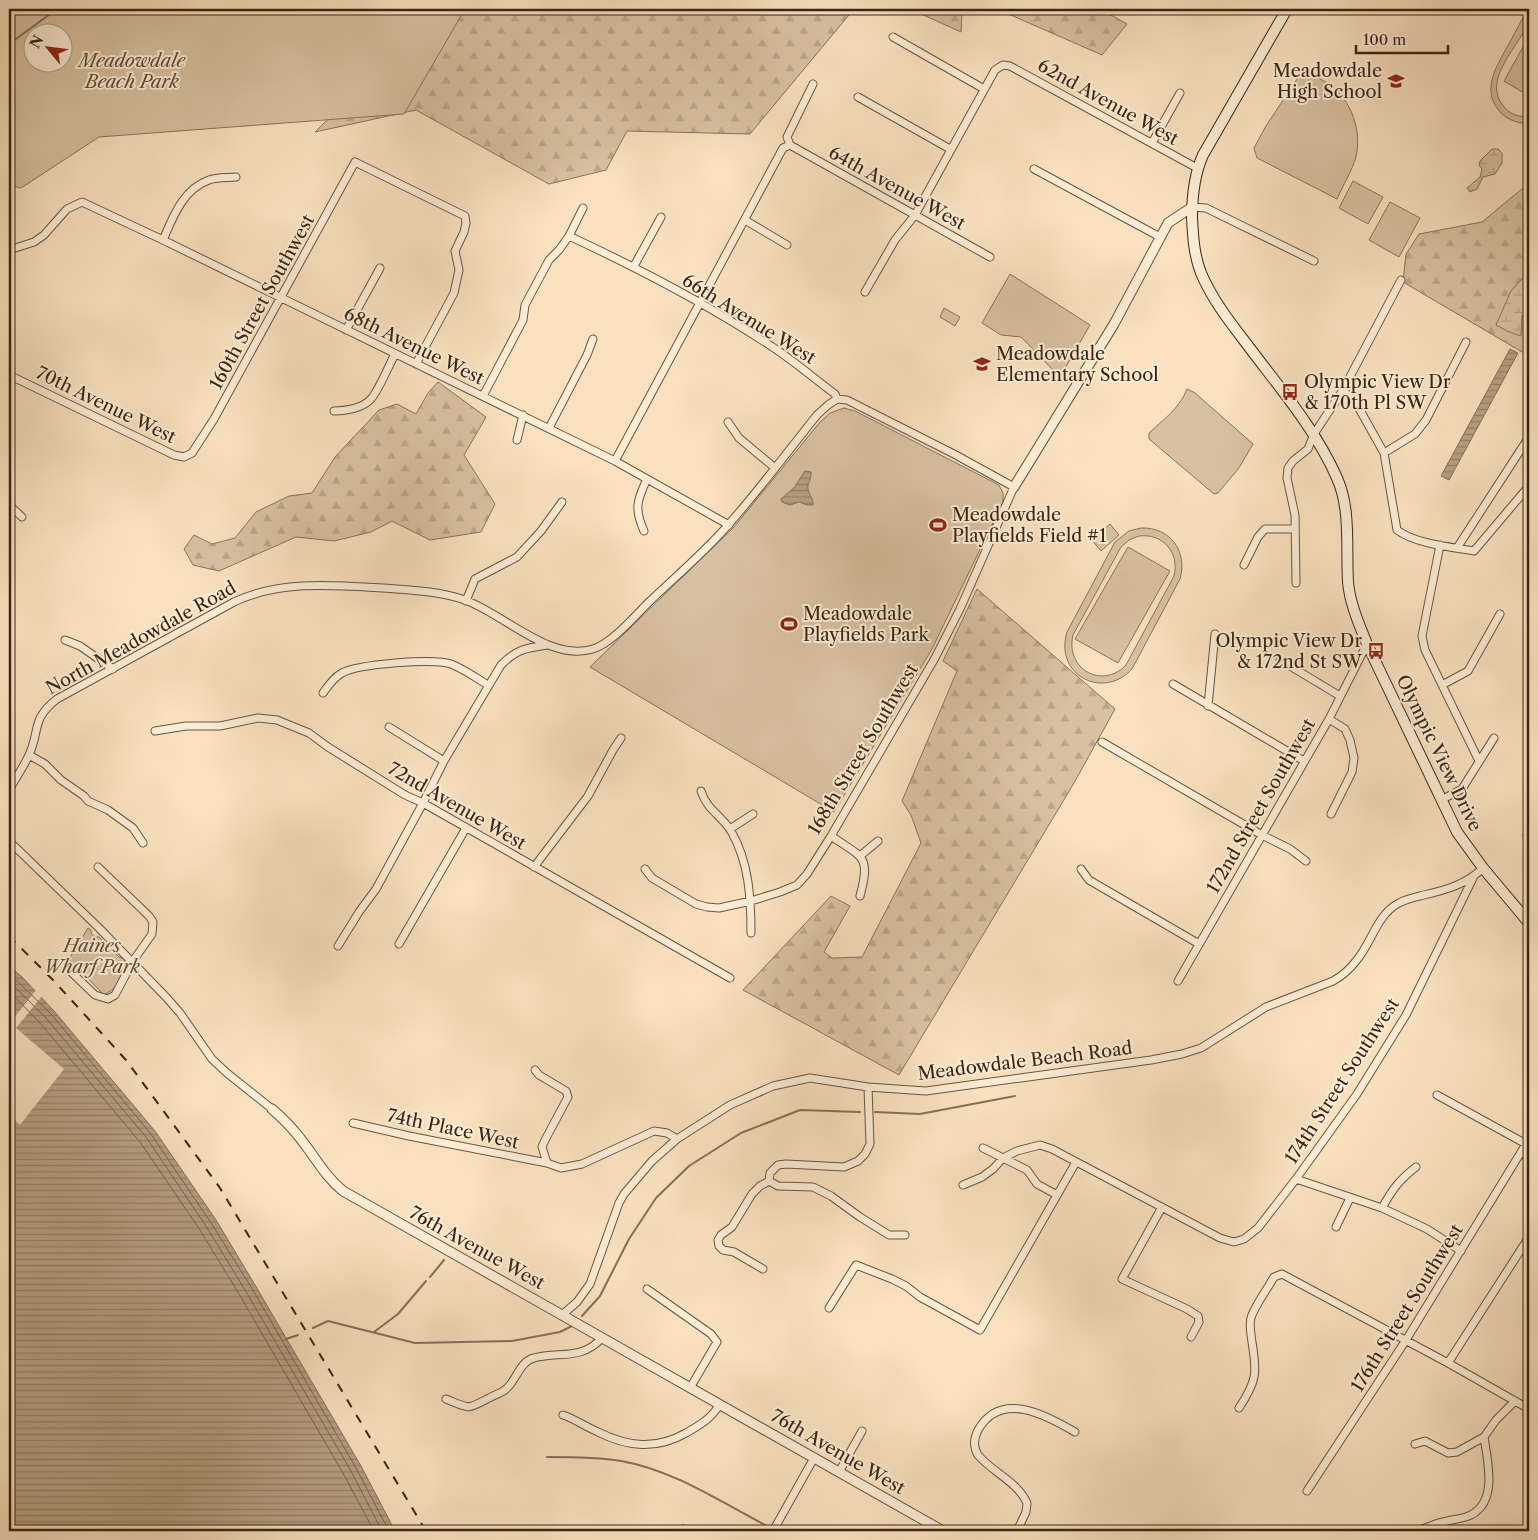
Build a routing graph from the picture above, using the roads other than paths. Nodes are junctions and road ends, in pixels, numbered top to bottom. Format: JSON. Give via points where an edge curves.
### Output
{"nodes":[{"id":1,"x":1287,"y":9,"type":"edge"},
{"id":2,"x":893,"y":36,"type":"dead end"},
{"id":3,"x":813,"y":84,"type":"dead end"},
{"id":4,"x":984,"y":89,"type":"junction"},
{"id":5,"x":1180,"y":93,"type":"dead end"},
{"id":6,"x":858,"y":97,"type":"dead end"},
{"id":7,"x":1152,"y":143,"type":"junction"},
{"id":8,"x":790,"y":145,"type":"junction"},
{"id":9,"x":950,"y":149,"type":"junction"},
{"id":10,"x":1197,"y":168,"type":"junction"},
{"id":11,"x":1034,"y":169,"type":"dead end"},
{"id":12,"x":236,"y":177,"type":"dead end"},
{"id":13,"x":1192,"y":206,"type":"junction"},
{"id":14,"x":582,"y":208,"type":"dead end"},
{"id":15,"x":915,"y":215,"type":"junction"},
{"id":16,"x":661,"y":217,"type":"dead end"},
{"id":17,"x":745,"y":220,"type":"junction"},
{"id":18,"x":569,"y":236,"type":"junction"},
{"id":19,"x":1160,"y":238,"type":"junction"},
{"id":20,"x":163,"y":240,"type":"junction"},
{"id":21,"x":787,"y":245,"type":"dead end"},
{"id":22,"x":9,"y":250,"type":"edge"},
{"id":23,"x":990,"y":257,"type":"dead end"},
{"id":24,"x":1314,"y":261,"type":"dead end"},
{"id":25,"x":634,"y":266,"type":"junction"},
{"id":26,"x":380,"y":268,"type":"dead end"},
{"id":27,"x":1401,"y":280,"type":"dead end"},
{"id":28,"x":865,"y":292,"type":"dead end"},
{"id":29,"x":282,"y":299,"type":"junction"},
{"id":30,"x":700,"y":303,"type":"junction"},
{"id":31,"x":346,"y":330,"type":"junction"},
{"id":32,"x":593,"y":339,"type":"dead end"},
{"id":33,"x":1466,"y":342,"type":"dead end"},
{"id":34,"x":395,"y":354,"type":"junction"},
{"id":35,"x":416,"y":364,"type":"junction"},
{"id":36,"x":9,"y":375,"type":"edge"},
{"id":37,"x":1343,"y":390,"type":"junction"},
{"id":38,"x":484,"y":396,"type":"junction"},
{"id":39,"x":837,"y":399,"type":"junction"},
{"id":40,"x":334,"y":411,"type":"dead end"},
{"id":41,"x":523,"y":416,"type":"junction"},
{"id":42,"x":728,"y":422,"type":"dead end"},
{"id":43,"x":549,"y":428,"type":"junction"},
{"id":44,"x":1314,"y":434,"type":"junction"},
{"id":45,"x":1529,"y":437,"type":"edge"},
{"id":46,"x":517,"y":440,"type":"dead end"},
{"id":47,"x":192,"y":453,"type":"joint"},
{"id":48,"x":1384,"y":453,"type":"junction"},
{"id":49,"x":616,"y":461,"type":"junction"},
{"id":50,"x":775,"y":468,"type":"junction"},
{"id":51,"x":648,"y":479,"type":"junction"},
{"id":52,"x":1529,"y":486,"type":"edge"},
{"id":53,"x":1014,"y":487,"type":"junction"},
{"id":54,"x":562,"y":502,"type":"dead end"},
{"id":55,"x":9,"y":506,"type":"edge"},
{"id":56,"x":22,"y":517,"type":"dead end"},
{"id":57,"x":729,"y":525,"type":"junction"},
{"id":58,"x":1295,"y":529,"type":"junction"},
{"id":59,"x":644,"y":531,"type":"dead end"},
{"id":60,"x":1440,"y":545,"type":"junction"},
{"id":61,"x":1457,"y":548,"type":"junction"},
{"id":62,"x":1244,"y":565,"type":"dead end"},
{"id":63,"x":1296,"y":583,"type":"dead end"},
{"id":64,"x":466,"y":600,"type":"junction"},
{"id":65,"x":1500,"y":614,"type":"dead end"},
{"id":66,"x":1215,"y":634,"type":"dead end"},
{"id":67,"x":65,"y":640,"type":"dead end"},
{"id":68,"x":1367,"y":644,"type":"junction"},
{"id":69,"x":548,"y":645,"type":"junction"},
{"id":70,"x":1280,"y":660,"type":"dead end"},
{"id":71,"x":113,"y":669,"type":"junction"},
{"id":72,"x":1173,"y":684,"type":"dead end"},
{"id":73,"x":488,"y":685,"type":"junction"},
{"id":74,"x":1442,"y":685,"type":"junction"},
{"id":75,"x":324,"y":692,"type":"dead end"},
{"id":76,"x":1340,"y":696,"type":"junction"},
{"id":77,"x":1208,"y":706,"type":"junction"},
{"id":78,"x":1329,"y":719,"type":"junction"},
{"id":79,"x":389,"y":727,"type":"dead end"},
{"id":80,"x":155,"y":731,"type":"dead end"},
{"id":81,"x":621,"y":738,"type":"dead end"},
{"id":82,"x":1494,"y":738,"type":"dead end"},
{"id":83,"x":1102,"y":742,"type":"dead end"},
{"id":84,"x":29,"y":755,"type":"junction"},
{"id":85,"x":444,"y":761,"type":"junction"},
{"id":86,"x":1304,"y":761,"type":"junction"},
{"id":87,"x":1480,"y":761,"type":"junction"},
{"id":88,"x":10,"y":786,"type":"edge"},
{"id":89,"x":701,"y":791,"type":"dead end"},
{"id":90,"x":1443,"y":799,"type":"junction"},
{"id":91,"x":423,"y":803,"type":"junction"},
{"id":92,"x":753,"y":814,"type":"dead end"},
{"id":93,"x":1331,"y":814,"type":"dead end"},
{"id":94,"x":1529,"y":827,"type":"edge"},
{"id":95,"x":466,"y":828,"type":"junction"},
{"id":96,"x":730,"y":829,"type":"junction"},
{"id":97,"x":1262,"y":835,"type":"junction"},
{"id":98,"x":831,"y":836,"type":"junction"},
{"id":99,"x":9,"y":841,"type":"edge"},
{"id":100,"x":878,"y":841,"type":"dead end"},
{"id":101,"x":144,"y":843,"type":"dead end"},
{"id":102,"x":1529,"y":843,"type":"edge"},
{"id":103,"x":860,"y":856,"type":"junction"},
{"id":104,"x":1306,"y":861,"type":"dead end"},
{"id":105,"x":98,"y":867,"type":"dead end"},
{"id":106,"x":534,"y":867,"type":"junction"},
{"id":107,"x":1483,"y":868,"type":"junction"},
{"id":108,"x":645,"y":869,"type":"dead end"},
{"id":109,"x":1081,"y":869,"type":"dead end"},
{"id":110,"x":1473,"y":878,"type":"junction"},
{"id":111,"x":860,"y":896,"type":"dead end"},
{"id":112,"x":752,"y":901,"type":"junction"},
{"id":113,"x":1529,"y":923,"type":"edge"},
{"id":114,"x":751,"y":933,"type":"dead end"},
{"id":115,"x":399,"y":944,"type":"dead end"},
{"id":116,"x":1199,"y":944,"type":"junction"},
{"id":117,"x":338,"y":946,"type":"dead end"},
{"id":118,"x":132,"y":962,"type":"junction"},
{"id":119,"x":69,"y":970,"type":"dead end"},
{"id":120,"x":730,"y":978,"type":"dead end"},
{"id":121,"x":1178,"y":981,"type":"dead end"},
{"id":122,"x":535,"y":1070,"type":"dead end"},
{"id":123,"x":868,"y":1087,"type":"junction"},
{"id":124,"x":1437,"y":1095,"type":"dead end"},
{"id":125,"x":272,"y":1109,"type":"joint"},
{"id":126,"x":353,"y":1123,"type":"dead end"},
{"id":127,"x":677,"y":1139,"type":"junction"},
{"id":128,"x":1528,"y":1142,"type":"edge"},
{"id":129,"x":983,"y":1148,"type":"dead end"},
{"id":130,"x":1522,"y":1153,"type":"junction"},
{"id":131,"x":1529,"y":1157,"type":"edge"},
{"id":132,"x":1003,"y":1158,"type":"junction"},
{"id":133,"x":1076,"y":1162,"type":"junction"},
{"id":134,"x":547,"y":1163,"type":"junction"},
{"id":135,"x":1416,"y":1167,"type":"dead end"},
{"id":136,"x":1296,"y":1179,"type":"junction"},
{"id":137,"x":770,"y":1180,"type":"junction"},
{"id":138,"x":963,"y":1186,"type":"dead end"},
{"id":139,"x":1057,"y":1195,"type":"junction"},
{"id":140,"x":1350,"y":1198,"type":"junction"},
{"id":141,"x":1162,"y":1207,"type":"junction"},
{"id":142,"x":1382,"y":1208,"type":"junction"},
{"id":143,"x":1336,"y":1227,"type":"dead end"},
{"id":144,"x":905,"y":1235,"type":"dead end"},
{"id":145,"x":1529,"y":1237,"type":"edge"},
{"id":146,"x":1461,"y":1251,"type":"junction"},
{"id":147,"x":763,"y":1269,"type":"dead end"},
{"id":148,"x":647,"y":1289,"type":"dead end"},
{"id":149,"x":829,"y":1308,"type":"dead end"},
{"id":150,"x":562,"y":1315,"type":"junction"},
{"id":151,"x":602,"y":1338,"type":"junction"},
{"id":152,"x":1191,"y":1338,"type":"dead end"},
{"id":153,"x":1406,"y":1340,"type":"junction"},
{"id":154,"x":1448,"y":1363,"type":"junction"},
{"id":155,"x":690,"y":1388,"type":"junction"},
{"id":156,"x":446,"y":1399,"type":"dead end"},
{"id":157,"x":1515,"y":1401,"type":"junction"},
{"id":158,"x":720,"y":1404,"type":"junction"},
{"id":159,"x":1528,"y":1407,"type":"edge"},
{"id":160,"x":1239,"y":1408,"type":"dead end"},
{"id":161,"x":563,"y":1415,"type":"dead end"},
{"id":162,"x":862,"y":1431,"type":"dead end"},
{"id":163,"x":1075,"y":1432,"type":"dead end"},
{"id":164,"x":1484,"y":1437,"type":"junction"},
{"id":165,"x":1415,"y":1444,"type":"dead end"},
{"id":166,"x":814,"y":1458,"type":"junction"},
{"id":167,"x":839,"y":1472,"type":"junction"},
{"id":168,"x":1308,"y":1491,"type":"dead end"},
{"id":169,"x":773,"y":1531,"type":"edge"},
{"id":170,"x":943,"y":1531,"type":"edge"},
{"id":171,"x":1017,"y":1531,"type":"edge"},
{"id":172,"x":1417,"y":1531,"type":"edge"}],
"edges":[{"from":1,"to":10,"type":"main road"},
{"from":2,"to":4,"type":"street"},
{"from":3,"to":8,"type":"street","via":[[787,137]]},
{"from":4,"to":7,"type":"street","name":"62nd Avenue West","via":[[995,70],[1003,65],[1010,66]]},
{"from":4,"to":9,"type":"street"},
{"from":5,"to":7,"type":"street"},
{"from":6,"to":9,"type":"street"},
{"from":7,"to":10,"type":"street","name":"62nd Avenue West"},
{"from":8,"to":15,"type":"street","name":"64th Avenue West"},
{"from":8,"to":17,"type":"street","via":[[783,148]]},
{"from":9,"to":15,"type":"street"},
{"from":10,"to":13,"type":"main road"},
{"from":11,"to":19,"type":"street"},
{"from":12,"to":20,"type":"street","via":[[210,179],[188,194]]},
{"from":13,"to":19,"type":"street","name":"168th Street Southwest","via":[[1168,223]]},
{"from":13,"to":24,"type":"street","via":[[1206,208]]},
{"from":13,"to":44,"type":"main road","name":"Olympic View Drive","via":[[1196,256],[1210,292]]},
{"from":14,"to":18,"type":"street"},
{"from":15,"to":23,"type":"street","name":"64th Avenue West"},
{"from":15,"to":28,"type":"street","via":[[895,240]]},
{"from":16,"to":25,"type":"street"},
{"from":17,"to":21,"type":"street"},
{"from":17,"to":30,"type":"street"},
{"from":18,"to":25,"type":"street","name":"66th Avenue West"},
{"from":18,"to":38,"type":"street","via":[[545,267],[525,305],[523,320]]},
{"from":19,"to":53,"type":"street","name":"168th Street Southwest","via":[[1114,324]]},
{"from":20,"to":22,"type":"street","name":"68th Avenue West","via":[[82,202],[67,209],[34,242]]},
{"from":20,"to":29,"type":"street","name":"68th Avenue West"},
{"from":25,"to":30,"type":"street","name":"66th Avenue West"},
{"from":26,"to":31,"type":"street"},
{"from":27,"to":37,"type":"street"},
{"from":29,"to":31,"type":"street","name":"68th Avenue West"},
{"from":29,"to":35,"type":"street","name":"160th Street Southwest","via":[[355,162],[465,216],[464,232],[455,251],[459,270],[454,293]]},
{"from":29,"to":47,"type":"street","name":"160th Street Southwest"},
{"from":30,"to":39,"type":"street","name":"66th Avenue West","via":[[774,348],[836,394]]},
{"from":30,"to":49,"type":"street"},
{"from":31,"to":34,"type":"street","name":"68th Avenue West"},
{"from":32,"to":43,"type":"street"},
{"from":33,"to":48,"type":"street","via":[[1426,420],[1415,434]]},
{"from":34,"to":35,"type":"street","name":"68th Avenue West"},
{"from":34,"to":40,"type":"street","via":[[370,400],[354,408]]},
{"from":35,"to":38,"type":"street","name":"68th Avenue West"},
{"from":36,"to":47,"type":"street","name":"70th Avenue West","via":[[174,455],[184,457]]},
{"from":37,"to":44,"type":"street"},
{"from":37,"to":48,"type":"street","via":[[1356,403]]},
{"from":38,"to":41,"type":"street","name":"68th Avenue West"},
{"from":39,"to":50,"type":"street","name":"North Meadowdale Road","via":[[817,415]]},
{"from":39,"to":53,"type":"street","name":"66th Avenue West","via":[[847,400]]},
{"from":41,"to":43,"type":"street","name":"68th Avenue West"},
{"from":41,"to":46,"type":"street"},
{"from":42,"to":50,"type":"street","via":[[739,438]]},
{"from":43,"to":49,"type":"street","name":"68th Avenue West"},
{"from":44,"to":58,"type":"street","via":[[1308,449],[1288,468],[1286,478]]},
{"from":44,"to":68,"type":"main road","name":"Olympic View Drive","via":[[1338,478],[1345,500],[1349,584],[1355,614]]},
{"from":45,"to":61,"type":"street"},
{"from":48,"to":60,"type":"street","via":[[1397,530]]},
{"from":49,"to":51,"type":"street","name":"68th Avenue West"},
{"from":50,"to":57,"type":"street","name":"North Meadowdale Road"},
{"from":51,"to":57,"type":"street","name":"68th Avenue West"},
{"from":51,"to":59,"type":"street","via":[[637,506]]},
{"from":52,"to":61,"type":"street","via":[[1474,550]]},
{"from":53,"to":98,"type":"street","name":"168th Street Southwest","via":[[935,658]]},
{"from":54,"to":64,"type":"street","via":[[517,557],[475,579]]},
{"from":55,"to":56,"type":"street"},
{"from":57,"to":69,"type":"street","name":"North Meadowdale Road","via":[[608,640],[594,649],[580,651]]},
{"from":58,"to":62,"type":"street","via":[[1264,529]]},
{"from":58,"to":63,"type":"street"},
{"from":60,"to":61,"type":"street"},
{"from":60,"to":74,"type":"street","via":[[1422,636],[1425,650]]},
{"from":64,"to":69,"type":"street","name":"North Meadowdale Road"},
{"from":64,"to":71,"type":"street","name":"North Meadowdale Road","via":[[422,590],[341,585],[276,588],[234,602]]},
{"from":65,"to":74,"type":"street","via":[[1468,671]]},
{"from":66,"to":77,"type":"street"},
{"from":67,"to":71,"type":"street","via":[[80,646]]},
{"from":68,"to":76,"type":"street","name":"172nd Street Southwest"},
{"from":68,"to":90,"type":"main road","name":"Olympic View Drive"},
{"from":69,"to":73,"type":"street","via":[[522,648],[511,655]]},
{"from":70,"to":76,"type":"street"},
{"from":71,"to":84,"type":"street","name":"North Meadowdale Road","via":[[57,699],[41,713]]},
{"from":72,"to":77,"type":"street"},
{"from":73,"to":75,"type":"street","via":[[452,664],[421,661],[352,669],[331,681]]},
{"from":73,"to":85,"type":"street"},
{"from":74,"to":87,"type":"street"},
{"from":76,"to":78,"type":"street","name":"172nd Street Southwest"},
{"from":77,"to":86,"type":"street"},
{"from":78,"to":86,"type":"street","name":"172nd Street Southwest"},
{"from":78,"to":93,"type":"street","via":[[1345,729],[1354,758],[1352,772]]},
{"from":79,"to":85,"type":"street"},
{"from":80,"to":91,"type":"street","name":"72nd Avenue West","via":[[186,726],[220,726],[258,718],[277,720],[309,733],[405,795]]},
{"from":81,"to":106,"type":"street","via":[[588,796]]},
{"from":82,"to":87,"type":"street"},
{"from":83,"to":97,"type":"street"},
{"from":84,"to":88,"type":"street","name":"North Meadowdale Road"},
{"from":84,"to":101,"type":"street","via":[[45,764],[60,780],[88,800],[133,828]]},
{"from":85,"to":91,"type":"street"},
{"from":86,"to":97,"type":"street","name":"172nd Street Southwest"},
{"from":87,"to":90,"type":"street","via":[[1462,789]]},
{"from":89,"to":96,"type":"street","via":[[704,802]]},
{"from":90,"to":107,"type":"main road","name":"Olympic View Drive","via":[[1458,832]]},
{"from":91,"to":95,"type":"street","name":"72nd Avenue West"},
{"from":91,"to":117,"type":"street","via":[[376,888]]},
{"from":92,"to":96,"type":"street"},
{"from":94,"to":102,"type":"street"},
{"from":95,"to":106,"type":"street","name":"72nd Avenue West"},
{"from":95,"to":115,"type":"street"},
{"from":96,"to":112,"type":"street","via":[[741,852]]},
{"from":97,"to":104,"type":"street"},
{"from":97,"to":116,"type":"street","name":"172nd Street Southwest"},
{"from":98,"to":103,"type":"street"},
{"from":98,"to":112,"type":"street","name":"168th Street Southwest","via":[[797,885]]},
{"from":99,"to":118,"type":"street"},
{"from":100,"to":103,"type":"street"},
{"from":103,"to":111,"type":"street","via":[[866,874]]},
{"from":105,"to":118,"type":"street","via":[[153,922],[152,934]]},
{"from":106,"to":120,"type":"street","name":"72nd Avenue West"},
{"from":107,"to":110,"type":"street","name":"Meadowdale Beach Road"},
{"from":107,"to":113,"type":"main road","name":"Olympic View Drive"},
{"from":108,"to":112,"type":"street","name":"168th Street Southwest","via":[[652,878],[696,904],[719,908]]},
{"from":109,"to":116,"type":"street","via":[[1089,880]]},
{"from":110,"to":123,"type":"street","name":"Meadowdale Beach Road","via":[[1443,891],[1399,903],[1379,921],[1357,960],[1343,975],[1266,1007],[1192,1051],[1151,1060],[926,1091]]},
{"from":110,"to":136,"type":"street","name":"174th Street Southwest","via":[[1398,1028]]},
{"from":112,"to":114,"type":"street"},
{"from":116,"to":121,"type":"street","name":"172nd Street Southwest"},
{"from":118,"to":119,"type":"street","via":[[115,995],[108,999],[94,995]]},
{"from":118,"to":125,"type":"street","via":[[180,1013],[212,1059]]},
{"from":122,"to":134,"type":"street","name":"74th Place West","via":[[539,1076],[566,1091],[568,1097],[542,1148]]},
{"from":123,"to":127,"type":"street","name":"Meadowdale Beach Road","via":[[810,1078],[773,1086],[730,1105]]},
{"from":123,"to":137,"type":"street","via":[[870,1144],[862,1158],[844,1167],[778,1165],[770,1173]]},
{"from":124,"to":128,"type":"street"},
{"from":125,"to":150,"type":"street","name":"76th Avenue West","via":[[289,1124],[323,1172],[343,1191]]},
{"from":126,"to":134,"type":"street","name":"74th Place West"},
{"from":127,"to":134,"type":"street","name":"74th Place West","via":[[654,1131],[582,1164],[561,1168]]},
{"from":127,"to":150,"type":"street","name":"Meadowdale Beach Road","via":[[652,1161],[624,1194],[595,1275],[578,1302]]},
{"from":128,"to":130,"type":"street","name":"176th Street Southwest"},
{"from":129,"to":132,"type":"street"},
{"from":130,"to":131,"type":"street"},
{"from":130,"to":146,"type":"street","name":"176th Street Southwest"},
{"from":132,"to":133,"type":"street","via":[[1040,1145]]},
{"from":132,"to":138,"type":"street","via":[[993,1169]]},
{"from":132,"to":139,"type":"street","via":[[1027,1170],[1037,1184]]},
{"from":133,"to":139,"type":"street"},
{"from":133,"to":141,"type":"street"},
{"from":135,"to":142,"type":"street","via":[[1392,1188]]},
{"from":136,"to":140,"type":"street"},
{"from":136,"to":141,"type":"street","name":"174th Street Southwest","via":[[1258,1228],[1244,1240],[1234,1242],[1220,1238]]},
{"from":137,"to":144,"type":"street","via":[[778,1186],[813,1187],[889,1235]]},
{"from":137,"to":147,"type":"street","via":[[752,1194],[732,1227],[718,1240],[723,1250],[734,1252]]},
{"from":139,"to":149,"type":"street","via":[[980,1330],[899,1282],[856,1266]]},
{"from":140,"to":142,"type":"street"},
{"from":140,"to":143,"type":"street"},
{"from":141,"to":152,"type":"street","via":[[1122,1279],[1198,1316],[1199,1322]]},
{"from":142,"to":146,"type":"street","via":[[1427,1229]]},
{"from":145,"to":154,"type":"street"},
{"from":146,"to":153,"type":"street","name":"176th Street Southwest"},
{"from":148,"to":155,"type":"street","via":[[711,1334],[717,1342]]},
{"from":150,"to":151,"type":"street","name":"76th Avenue West"},
{"from":151,"to":155,"type":"street","name":"76th Avenue West"},
{"from":151,"to":156,"type":"street","via":[[594,1347],[575,1354],[532,1358],[523,1365],[507,1389],[474,1407]]},
{"from":153,"to":154,"type":"street"},
{"from":153,"to":160,"type":"street","via":[[1288,1276],[1274,1277],[1251,1318],[1255,1379]]},
{"from":153,"to":168,"type":"street","name":"176th Street Southwest"},
{"from":154,"to":157,"type":"street"},
{"from":155,"to":158,"type":"street","name":"76th Avenue West"},
{"from":157,"to":159,"type":"street"},
{"from":157,"to":164,"type":"street"},
{"from":158,"to":161,"type":"street","via":[[707,1421],[672,1441],[650,1445],[623,1443]]},
{"from":158,"to":166,"type":"street","name":"76th Avenue West"},
{"from":162,"to":167,"type":"street"},
{"from":163,"to":171,"type":"street","via":[[1024,1409],[999,1409],[982,1422],[974,1443],[978,1454],[1012,1484],[1027,1503]]},
{"from":164,"to":165,"type":"street","via":[[1457,1452],[1448,1453],[1425,1441]]},
{"from":164,"to":172,"type":"street","via":[[1489,1494],[1467,1517]]},
{"from":166,"to":167,"type":"street","name":"76th Avenue West"},
{"from":166,"to":169,"type":"street"},
{"from":167,"to":170,"type":"street","name":"76th Avenue West"}]}
